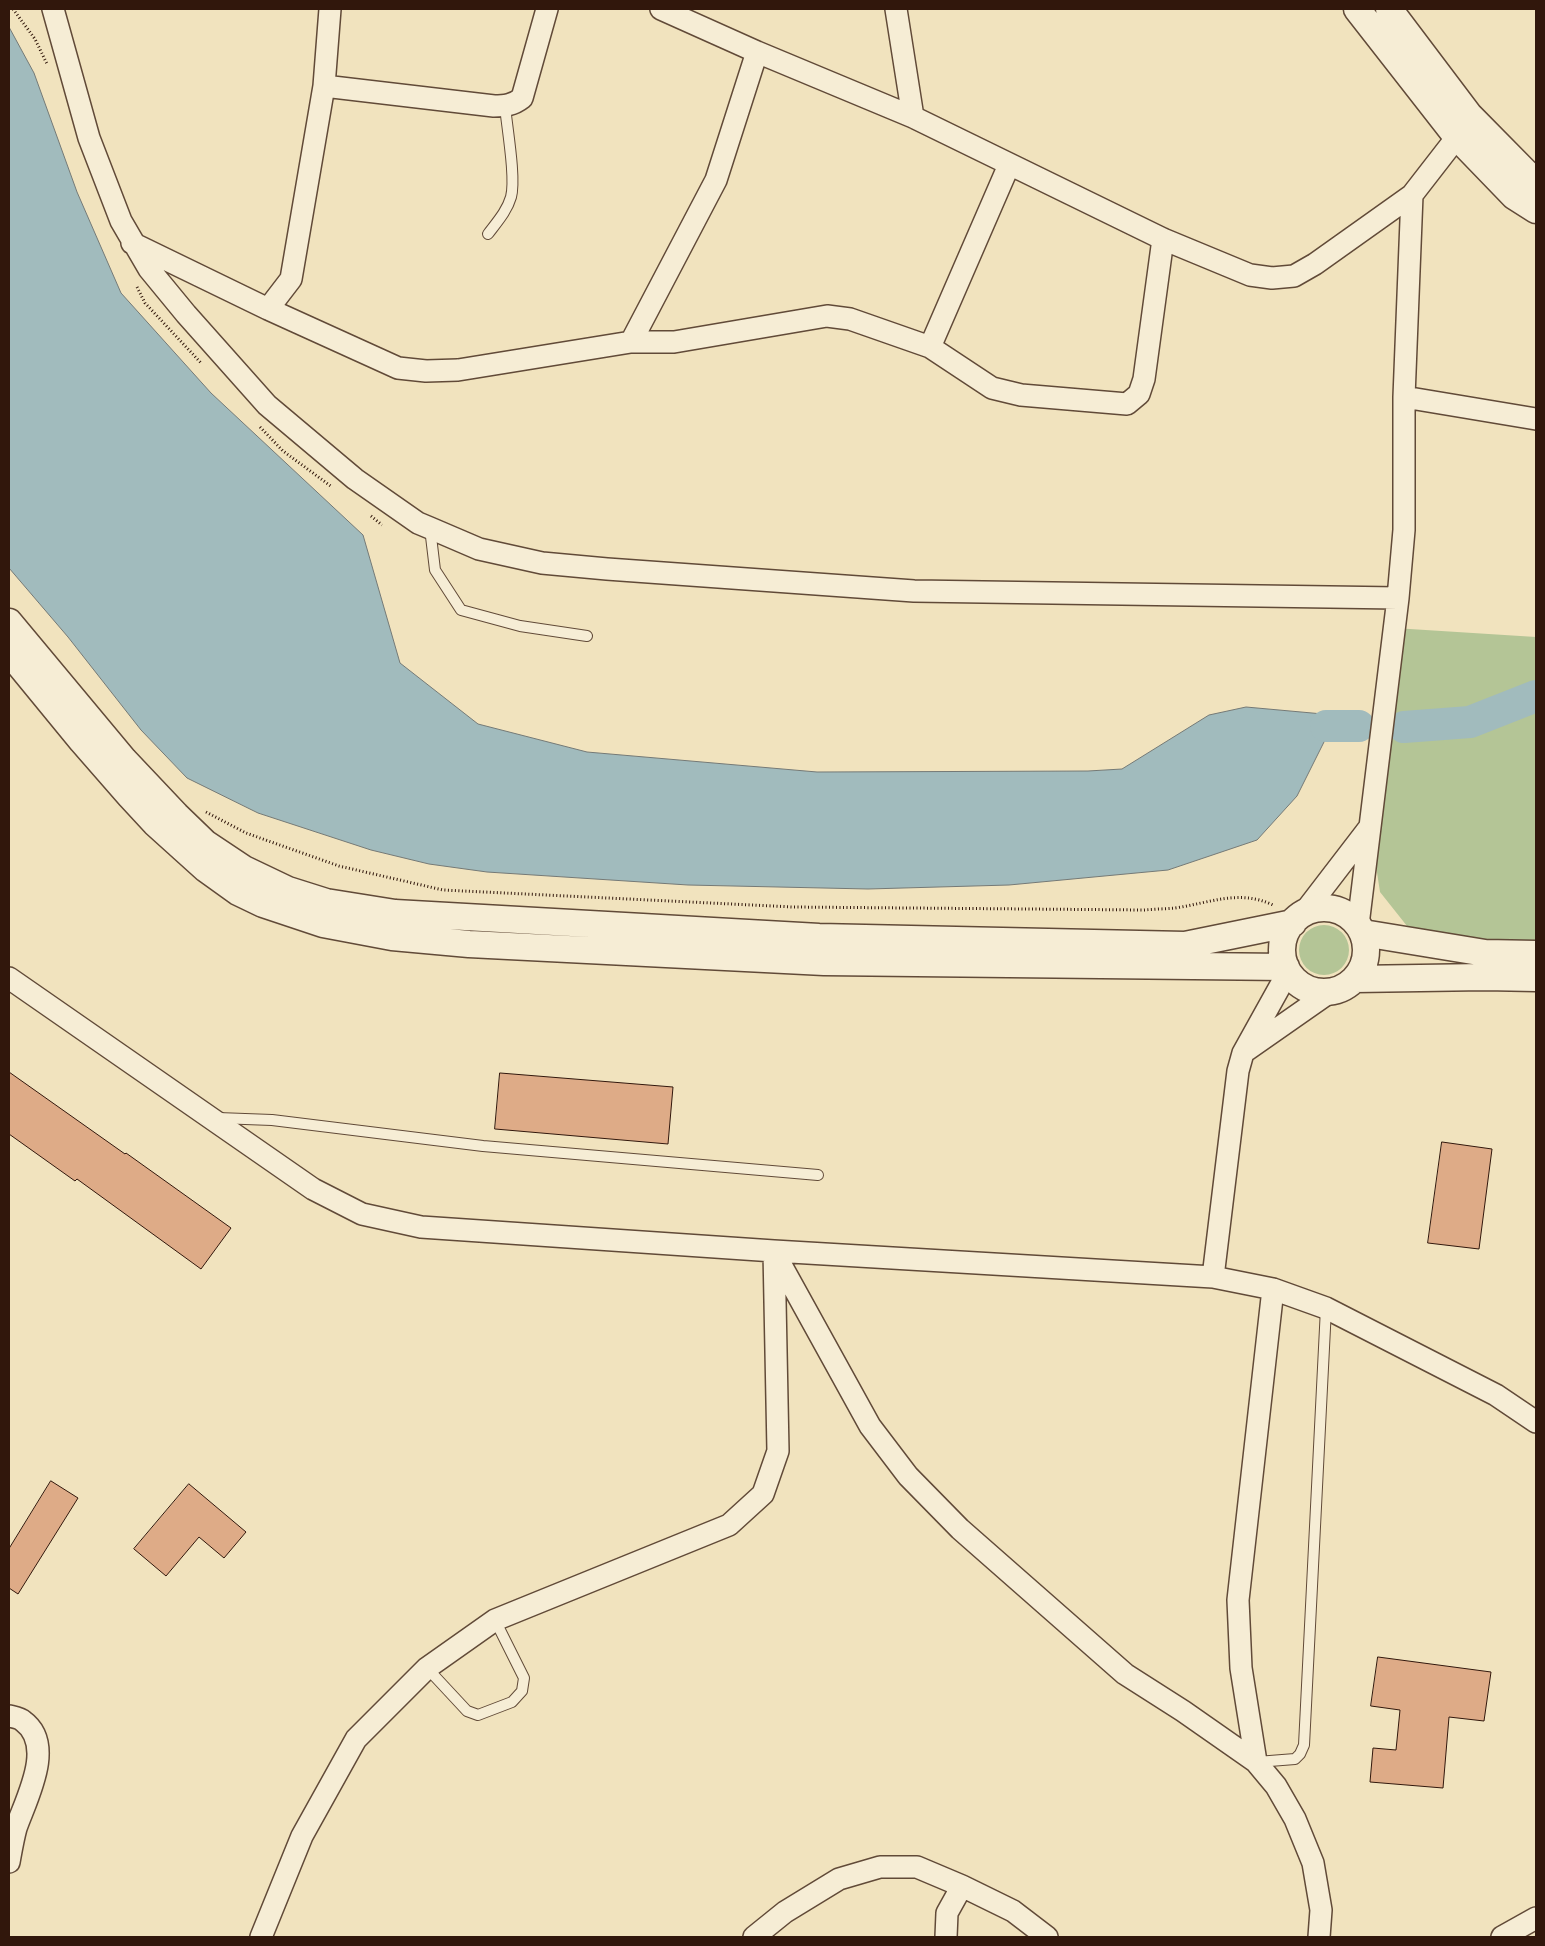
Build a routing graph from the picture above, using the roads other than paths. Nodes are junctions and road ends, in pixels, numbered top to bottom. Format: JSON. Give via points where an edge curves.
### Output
{"nodes":[{"id":1,"x":53,"y":9,"type":"edge"},
{"id":2,"x":330,"y":9,"type":"edge"},
{"id":3,"x":547,"y":9,"type":"edge"},
{"id":4,"x":661,"y":9,"type":"edge"},
{"id":5,"x":896,"y":9,"type":"edge"},
{"id":6,"x":1357,"y":9,"type":"edge"},
{"id":7,"x":1388,"y":9,"type":"edge"},
{"id":8,"x":757,"y":52,"type":"junction"},
{"id":9,"x":324,"y":86,"type":"junction"},
{"id":10,"x":505,"y":106,"type":"junction"},
{"id":11,"x":912,"y":117,"type":"junction"},
{"id":12,"x":1457,"y":137,"type":"junction"},
{"id":13,"x":1010,"y":165,"type":"junction"},
{"id":14,"x":1536,"y":183,"type":"edge"},
{"id":15,"x":1412,"y":195,"type":"junction"},
{"id":16,"x":1536,"y":210,"type":"edge"},
{"id":17,"x":488,"y":234,"type":"dead end"},
{"id":18,"x":1163,"y":239,"type":"junction"},
{"id":19,"x":132,"y":243,"type":"junction"},
{"id":20,"x":268,"y":309,"type":"junction"},
{"id":21,"x":631,"y":342,"type":"junction"},
{"id":22,"x":930,"y":347,"type":"junction"},
{"id":23,"x":1404,"y":397,"type":"junction"},
{"id":24,"x":1536,"y":419,"type":"edge"},
{"id":25,"x":430,"y":528,"type":"junction"},
{"id":26,"x":1398,"y":598,"type":"junction"},
{"id":27,"x":9,"y":622,"type":"edge"},
{"id":28,"x":587,"y":636,"type":"dead end"},
{"id":29,"x":9,"y":652,"type":"edge"},
{"id":30,"x":1370,"y":828,"type":"junction"},
{"id":31,"x":1297,"y":919,"type":"junction"},
{"id":32,"x":1361,"y":929,"type":"junction"},
{"id":33,"x":1536,"y":954,"type":"edge"},
{"id":34,"x":1287,"y":969,"type":"junction"},
{"id":35,"x":9,"y":978,"type":"edge"},
{"id":36,"x":1536,"y":978,"type":"edge"},
{"id":37,"x":1355,"y":979,"type":"junction"},
{"id":38,"x":1330,"y":992,"type":"junction"},
{"id":39,"x":1243,"y":1053,"type":"junction"},
{"id":40,"x":210,"y":1118,"type":"junction"},
{"id":41,"x":818,"y":1175,"type":"dead end"},
{"id":42,"x":774,"y":1251,"type":"junction"},
{"id":43,"x":1213,"y":1277,"type":"junction"},
{"id":44,"x":1273,"y":1289,"type":"junction"},
{"id":45,"x":1326,"y":1308,"type":"junction"},
{"id":46,"x":1536,"y":1422,"type":"edge"},
{"id":47,"x":495,"y":1620,"type":"junction"},
{"id":48,"x":427,"y":1668,"type":"junction"},
{"id":49,"x":9,"y":1716,"type":"edge"},
{"id":50,"x":1256,"y":1762,"type":"junction"},
{"id":51,"x":9,"y":1862,"type":"edge"},
{"id":52,"x":962,"y":1886,"type":"junction"},
{"id":53,"x":1536,"y":1918,"type":"edge"},
{"id":54,"x":261,"y":1937,"type":"edge"},
{"id":55,"x":754,"y":1937,"type":"edge"},
{"id":56,"x":946,"y":1937,"type":"edge"},
{"id":57,"x":1047,"y":1937,"type":"edge"},
{"id":58,"x":1319,"y":1937,"type":"edge"},
{"id":59,"x":1502,"y":1937,"type":"edge"}],
"edges":[{"from":1,"to":19,"type":"street","via":[[89,138]]},
{"from":2,"to":9,"type":"street"},
{"from":3,"to":10,"type":"street","via":[[522,98]]},
{"from":4,"to":8,"type":"street"},
{"from":5,"to":11,"type":"street"},
{"from":6,"to":12,"type":"street"},
{"from":7,"to":14,"type":"street","via":[[1470,115]]},
{"from":8,"to":11,"type":"street"},
{"from":8,"to":21,"type":"street","via":[[716,180]]},
{"from":9,"to":10,"type":"street"},
{"from":9,"to":20,"type":"street","via":[[291,279]]},
{"from":10,"to":17,"type":"lane","via":[[511,196],[505,212]]},
{"from":11,"to":13,"type":"street"},
{"from":12,"to":15,"type":"street"},
{"from":12,"to":16,"type":"street","via":[[1514,196]]},
{"from":13,"to":18,"type":"street"},
{"from":13,"to":22,"type":"street"},
{"from":15,"to":18,"type":"street","via":[[1294,276],[1250,275]]},
{"from":15,"to":23,"type":"street"},
{"from":18,"to":22,"type":"street","via":[[1144,379],[1139,394],[1127,404],[1021,395],[992,388]]},
{"from":19,"to":20,"type":"street"},
{"from":19,"to":25,"type":"street","via":[[186,314],[267,405],[354,479]]},
{"from":20,"to":21,"type":"street","via":[[398,368],[426,371],[458,370]]},
{"from":21,"to":22,"type":"street","via":[[674,342],[827,316],[850,319]]},
{"from":23,"to":24,"type":"street"},
{"from":23,"to":26,"type":"street","via":[[1404,530]]},
{"from":25,"to":26,"type":"street","via":[[478,549],[542,563],[617,570],[914,591]]},
{"from":25,"to":28,"type":"lane","via":[[435,570],[461,610],[520,626]]},
{"from":26,"to":30,"type":"street"},
{"from":27,"to":31,"type":"street","via":[[124,760],[205,843],[244,869],[288,890],[326,902],[395,913],[819,938],[1185,945]]},
{"from":29,"to":34,"type":"street","via":[[130,796],[206,869],[238,892],[263,904],[323,924],[392,937],[469,944],[824,962]]},
{"from":30,"to":31,"type":"street"},
{"from":30,"to":32,"type":"street"},
{"from":31,"to":32,"type":"street","via":[[1314,910],[1332,910],[1349,916]]},
{"from":31,"to":34,"type":"street","via":[[1286,932],[1283,944],[1282,955]]},
{"from":32,"to":33,"type":"street","via":[[1485,953]]},
{"from":32,"to":37,"type":"street","via":[[1366,947],[1365,961]]},
{"from":34,"to":38,"type":"street","via":[[1306,988]]},
{"from":34,"to":39,"type":"street"},
{"from":35,"to":40,"type":"street"},
{"from":36,"to":37,"type":"street"},
{"from":37,"to":38,"type":"street"},
{"from":38,"to":39,"type":"street"},
{"from":39,"to":43,"type":"street","via":[[1232,1111]]},
{"from":40,"to":41,"type":"lane","via":[[272,1120],[483,1146]]},
{"from":40,"to":42,"type":"street","via":[[313,1189],[362,1214],[421,1227]]},
{"from":42,"to":43,"type":"street"},
{"from":42,"to":47,"type":"street","via":[[778,1452],[763,1494],[729,1524]]},
{"from":42,"to":50,"type":"street","via":[[870,1426],[908,1476],[960,1529],[1125,1674]]},
{"from":43,"to":44,"type":"street"},
{"from":44,"to":45,"type":"street"},
{"from":44,"to":50,"type":"street","via":[[1238,1600],[1241,1668]]},
{"from":45,"to":46,"type":"street","via":[[1496,1395]]},
{"from":45,"to":50,"type":"lane","via":[[1304,1745],[1295,1759]]},
{"from":47,"to":48,"type":"street"},
{"from":47,"to":48,"type":"lane","via":[[524,1678],[522,1691],[512,1702],[478,1715],[467,1711]]},
{"from":48,"to":54,"type":"street","via":[[356,1739],[302,1836]]},
{"from":49,"to":51,"type":"street","via":[[23,1720],[35,1735],[39,1754]]},
{"from":50,"to":58,"type":"street","via":[[1276,1786],[1296,1819],[1313,1863],[1321,1910]]},
{"from":52,"to":55,"type":"street","via":[[917,1867],[880,1867],[839,1879],[785,1912]]},
{"from":52,"to":56,"type":"street","via":[[947,1913]]},
{"from":52,"to":57,"type":"street","via":[[1013,1911]]},
{"from":53,"to":59,"type":"street"}]}
